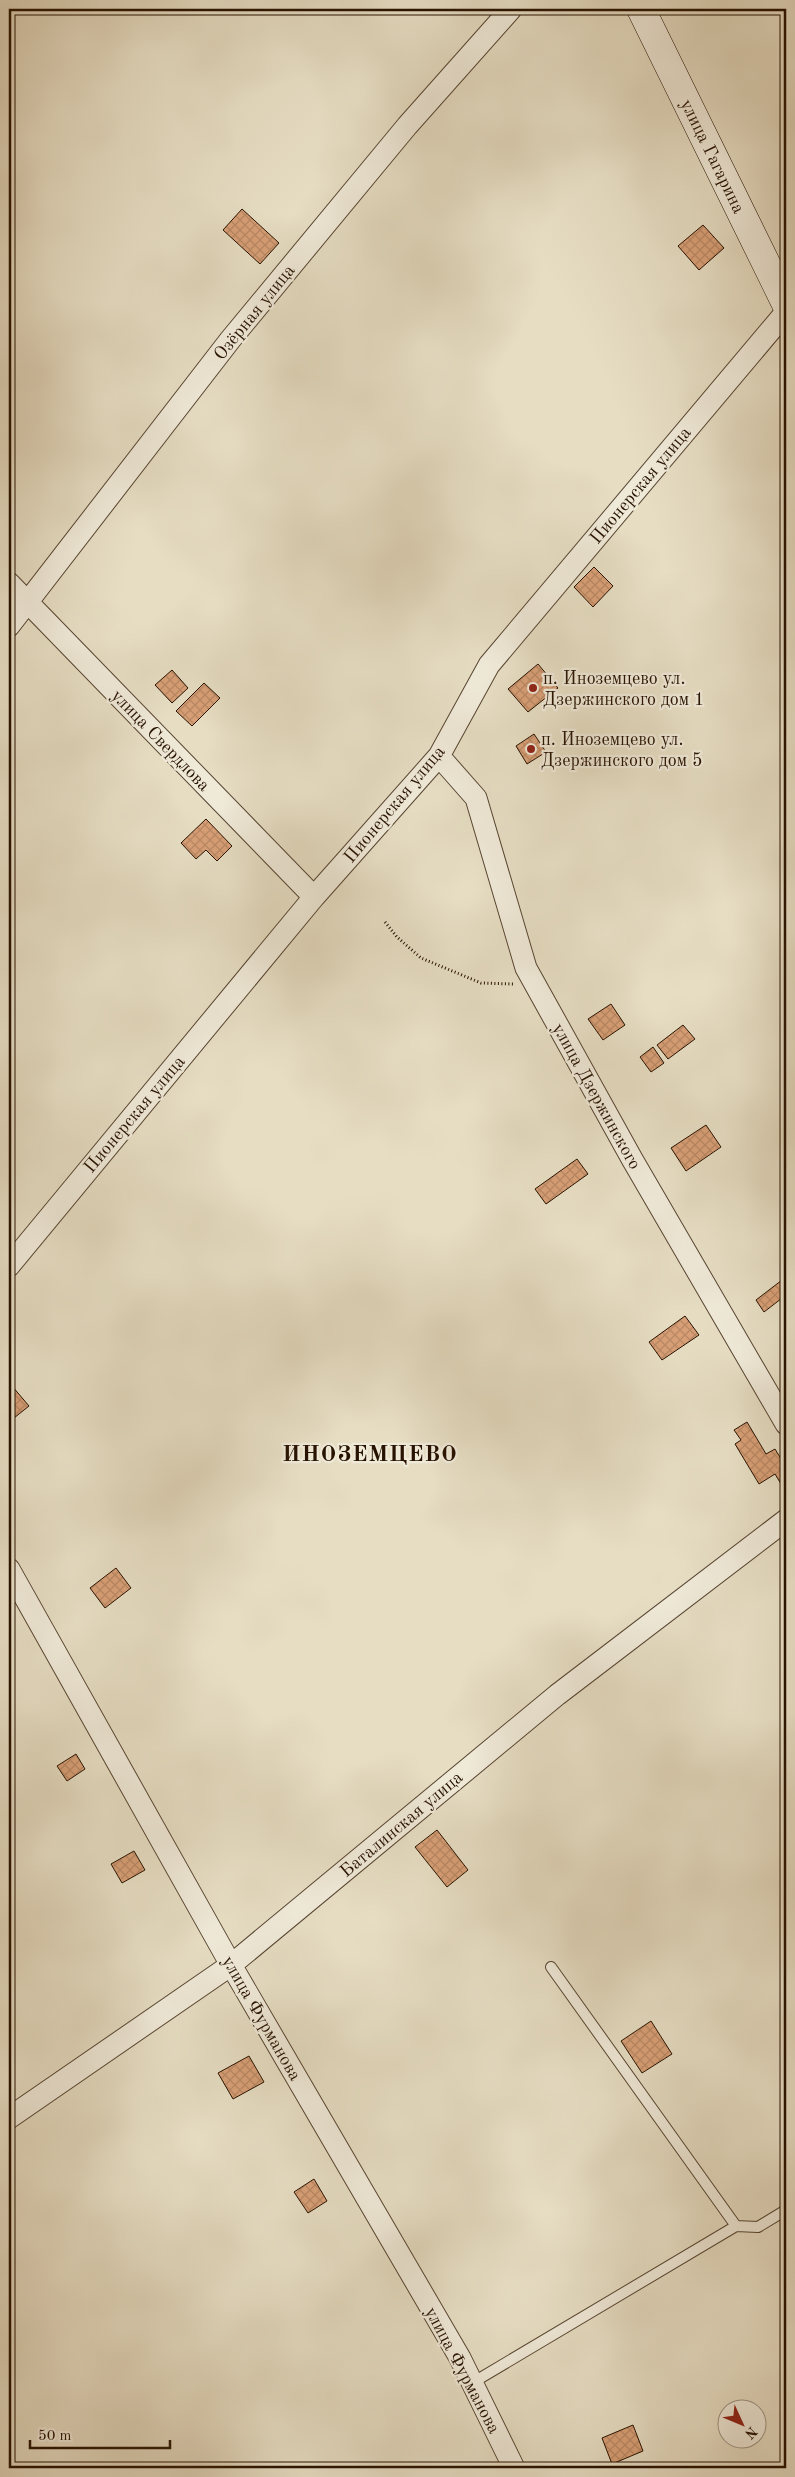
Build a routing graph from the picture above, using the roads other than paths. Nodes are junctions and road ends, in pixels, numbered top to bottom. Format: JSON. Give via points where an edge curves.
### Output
{"nodes":[{"id":1,"x":511,"y":9,"type":"edge"},
{"id":2,"x":641,"y":9,"type":"edge"},
{"id":3,"x":784,"y":297,"type":"edge"},
{"id":4,"x":9,"y":583,"type":"edge"},
{"id":5,"x":28,"y":603,"type":"junction"},
{"id":6,"x":9,"y":626,"type":"edge"},
{"id":7,"x":439,"y":756,"type":"junction"},
{"id":8,"x":314,"y":897,"type":"junction"},
{"id":9,"x":9,"y":1266,"type":"edge"},
{"id":10,"x":786,"y":1424,"type":"edge"},
{"id":11,"x":786,"y":1520,"type":"edge"},
{"id":12,"x":9,"y":1569,"type":"edge"},
{"id":13,"x":231,"y":1965,"type":"junction"},
{"id":14,"x":551,"y":1967,"type":"dead end"},
{"id":15,"x":9,"y":2118,"type":"edge"},
{"id":16,"x":786,"y":2210,"type":"edge"},
{"id":17,"x":736,"y":2226,"type":"junction"},
{"id":18,"x":472,"y":2384,"type":"junction"},
{"id":19,"x":514,"y":2468,"type":"edge"}],
"edges":[{"from":1,"to":5,"type":"street","name":"Озёрная улица","via":[[407,126],[230,340]]},
{"from":2,"to":3,"type":"main road","name":"улица Гагарина"},
{"from":3,"to":7,"type":"street","name":"Пионерская улица","via":[[489,665]]},
{"from":4,"to":5,"type":"street","name":"улица Свердлова"},
{"from":5,"to":6,"type":"street","name":"Озёрная улица"},
{"from":5,"to":8,"type":"street","name":"улица Свердлова"},
{"from":7,"to":8,"type":"street","name":"Пионерская улица"},
{"from":7,"to":10,"type":"street","name":"улица Дзержинского","via":[[476,798],[526,968],[632,1159]]},
{"from":8,"to":9,"type":"street","name":"Пионерская улица"},
{"from":11,"to":13,"type":"street","name":"Баталинская улица","via":[[557,1696]]},
{"from":12,"to":13,"type":"street","name":"улица Фурманова"},
{"from":13,"to":15,"type":"street","name":"Баталинская улица"},
{"from":13,"to":18,"type":"street","name":"улица Фурманова","via":[[460,2358]]},
{"from":14,"to":17,"type":"lane"},
{"from":16,"to":17,"type":"lane","via":[[758,2227]]},
{"from":17,"to":18,"type":"lane"},
{"from":18,"to":19,"type":"street","name":"улица Фурманова"}]}
